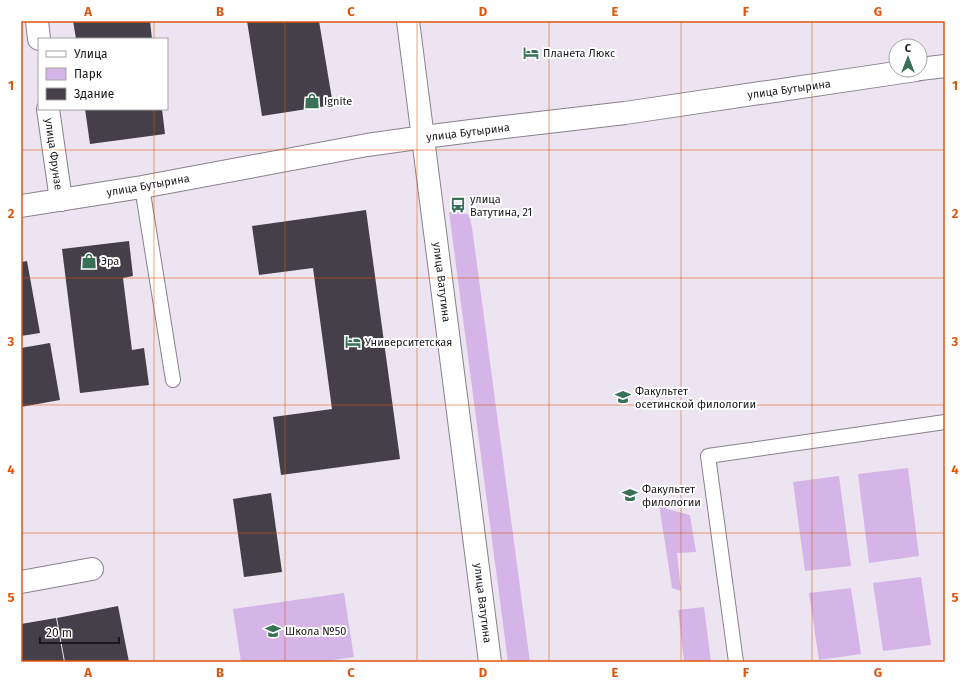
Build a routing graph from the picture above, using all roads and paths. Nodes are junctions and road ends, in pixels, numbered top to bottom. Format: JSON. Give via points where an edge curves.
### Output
{"nodes":[{"id":1,"x":37,"y":21,"type":"edge"},
{"id":2,"x":408,"y":21,"type":"edge"},
{"id":3,"x":39,"y":38,"type":"edge"},
{"id":4,"x":945,"y":66,"type":"edge"},
{"id":5,"x":928,"y":69,"type":"edge"},
{"id":6,"x":888,"y":74,"type":"edge"},
{"id":7,"x":48,"y":110,"type":"edge"},
{"id":8,"x":424,"y":138,"type":"junction"},
{"id":9,"x":142,"y":186,"type":"junction"},
{"id":10,"x":61,"y":200,"type":"junction"},
{"id":11,"x":21,"y":206,"type":"edge"},
{"id":12,"x":173,"y":380,"type":"dead end"},
{"id":13,"x":945,"y":422,"type":"edge"},
{"id":14,"x":92,"y":569,"type":"dead end"},
{"id":15,"x":21,"y":582,"type":"edge"},
{"id":16,"x":490,"y":662,"type":"edge"},
{"id":17,"x":736,"y":662,"type":"edge"}],
"edges":[{"from":1,"to":3,"type":"main road"},
{"from":2,"to":8,"type":"main road","name":"улица Ватутина"},
{"from":4,"to":5,"type":"main road"},
{"from":6,"to":8,"type":"main road","name":"улица Бутырина","via":[[624,113]]},
{"from":7,"to":10,"type":"main road","name":"улица Фрунзе"},
{"from":8,"to":9,"type":"main road","name":"улица Бутырина","via":[[367,145]]},
{"from":8,"to":16,"type":"main road","name":"улица Ватутина"},
{"from":9,"to":10,"type":"main road","name":"улица Бутырина"},
{"from":9,"to":12,"type":"lane"},
{"from":10,"to":11,"type":"main road","name":"улица Бутырина"},
{"from":13,"to":17,"type":"lane","via":[[708,456]]},
{"from":14,"to":15,"type":"main road"}]}
